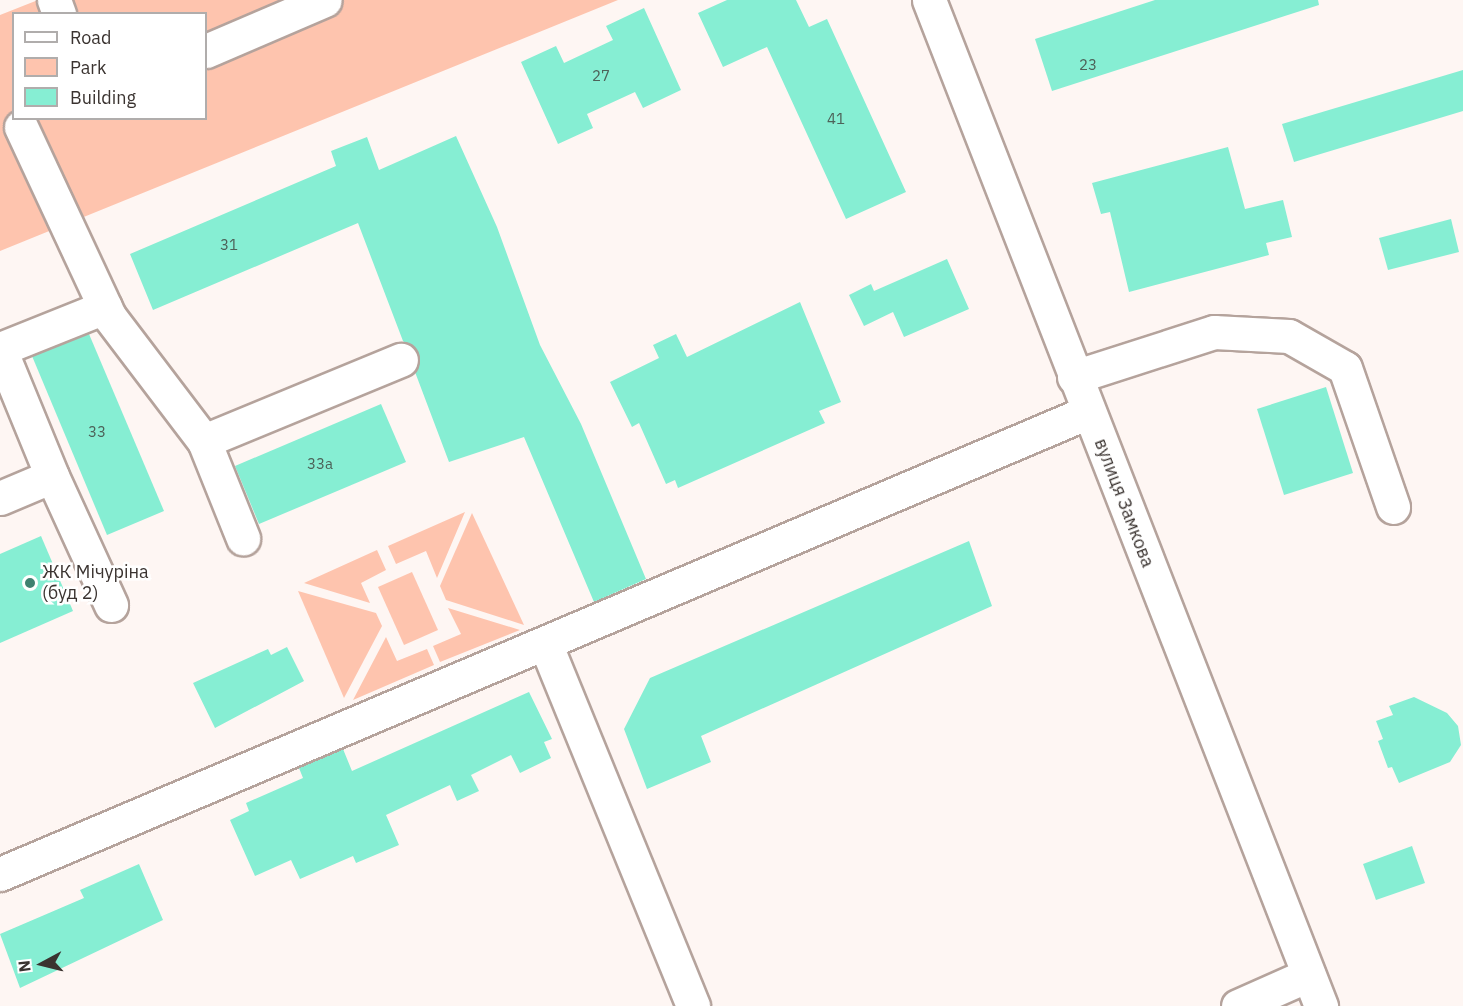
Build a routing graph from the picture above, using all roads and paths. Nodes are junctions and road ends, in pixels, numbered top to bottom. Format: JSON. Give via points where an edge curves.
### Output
{"nodes":[{"id":1,"x":326,"y":0,"type":"edge"},
{"id":2,"x":929,"y":0,"type":"edge"},
{"id":3,"x":207,"y":51,"type":"edge"},
{"id":4,"x":21,"y":127,"type":"edge"},
{"id":5,"x":105,"y":307,"type":"junction"},
{"id":6,"x":401,"y":360,"type":"dead end"},
{"id":7,"x":1074,"y":377,"type":"junction"},
{"id":8,"x":1088,"y":412,"type":"junction"},
{"id":9,"x":204,"y":441,"type":"junction"},
{"id":10,"x":52,"y":476,"type":"junction"},
{"id":11,"x":0,"y":498,"type":"edge"},
{"id":12,"x":1393,"y":507,"type":"dead end"},
{"id":13,"x":243,"y":538,"type":"dead end"},
{"id":14,"x":111,"y":605,"type":"dead end"},
{"id":15,"x":545,"y":643,"type":"junction"},
{"id":16,"x":0,"y":874,"type":"edge"},
{"id":17,"x":1308,"y":975,"type":"junction"},
{"id":18,"x":693,"y":1006,"type":"edge"},
{"id":19,"x":1238,"y":1006,"type":"edge"},
{"id":20,"x":1321,"y":1006,"type":"edge"}],
"edges":[{"from":1,"to":3,"type":"street"},
{"from":2,"to":7,"type":"street","name":"вулиця Замкова"},
{"from":4,"to":5,"type":"street"},
{"from":5,"to":9,"type":"street"},
{"from":5,"to":10,"type":"street","via":[[0,349]]},
{"from":6,"to":9,"type":"street"},
{"from":7,"to":8,"type":"street","name":"вулиця Замкова"},
{"from":7,"to":12,"type":"street","via":[[1214,332],[1289,336],[1345,368]]},
{"from":8,"to":15,"type":"street"},
{"from":8,"to":17,"type":"street","name":"вулиця Замкова"},
{"from":9,"to":13,"type":"street"},
{"from":10,"to":11,"type":"street"},
{"from":10,"to":14,"type":"street"},
{"from":15,"to":16,"type":"street"},
{"from":15,"to":18,"type":"street"},
{"from":17,"to":19,"type":"street"},
{"from":17,"to":20,"type":"street","name":"вулиця Замкова"}]}
